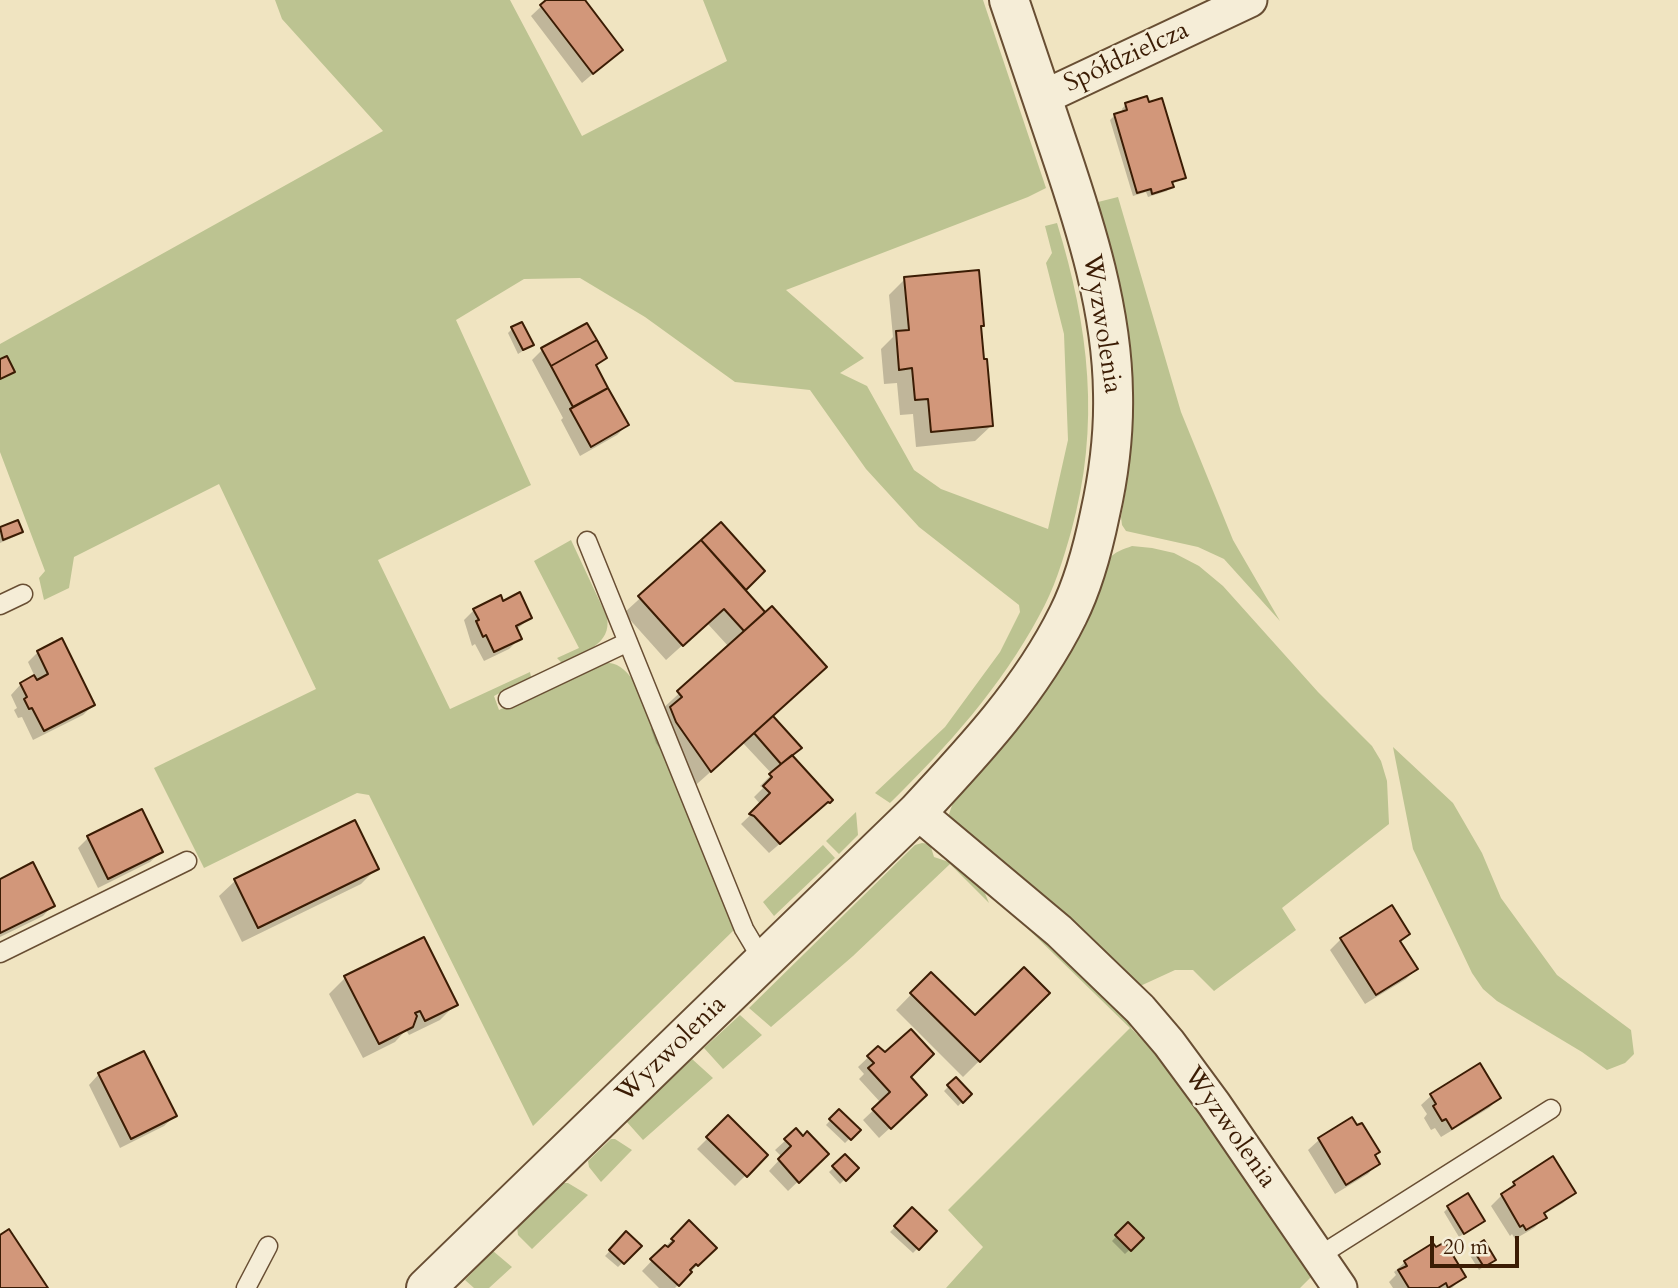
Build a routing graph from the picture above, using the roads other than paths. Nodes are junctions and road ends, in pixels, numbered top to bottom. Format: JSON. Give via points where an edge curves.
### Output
{"nodes":[{"id":1,"x":1009,"y":0,"type":"edge"},
{"id":2,"x":1250,"y":0,"type":"edge"},
{"id":3,"x":1042,"y":98,"type":"junction"},
{"id":4,"x":587,"y":541,"type":"dead end"},
{"id":5,"x":23,"y":594,"type":"dead end"},
{"id":6,"x":0,"y":605,"type":"edge"},
{"id":7,"x":628,"y":642,"type":"junction"},
{"id":8,"x":508,"y":699,"type":"dead end"},
{"id":9,"x":917,"y":811,"type":"junction"},
{"id":10,"x":187,"y":861,"type":"dead end"},
{"id":11,"x":0,"y":953,"type":"edge"},
{"id":12,"x":762,"y":961,"type":"junction"},
{"id":13,"x":1551,"y":1109,"type":"dead end"},
{"id":14,"x":268,"y":1246,"type":"dead end"},
{"id":15,"x":1319,"y":1256,"type":"junction"},
{"id":16,"x":246,"y":1288,"type":"edge"},
{"id":17,"x":426,"y":1288,"type":"edge"},
{"id":18,"x":1340,"y":1288,"type":"edge"}],
"edges":[{"from":1,"to":3,"type":"street","name":"Wyzwolenia"},
{"from":2,"to":3,"type":"street","name":"Spółdzielcza"},
{"from":3,"to":9,"type":"street","name":"Wyzwolenia","via":[[1076,198],[1104,309],[1113,391],[1107,483],[1085,574],[1056,637],[1002,716]]},
{"from":4,"to":7,"type":"lane"},
{"from":5,"to":6,"type":"lane"},
{"from":7,"to":8,"type":"lane"},
{"from":7,"to":12,"type":"lane","via":[[744,929]]},
{"from":9,"to":12,"type":"street","name":"Wyzwolenia"},
{"from":9,"to":15,"type":"street","name":"Wyzwolenia","via":[[1059,931],[1140,1009],[1214,1104]]},
{"from":10,"to":11,"type":"lane"},
{"from":12,"to":17,"type":"street","name":"Wyzwolenia"},
{"from":13,"to":15,"type":"lane"},
{"from":14,"to":16,"type":"lane"},
{"from":15,"to":18,"type":"street","name":"Wyzwolenia"}]}
